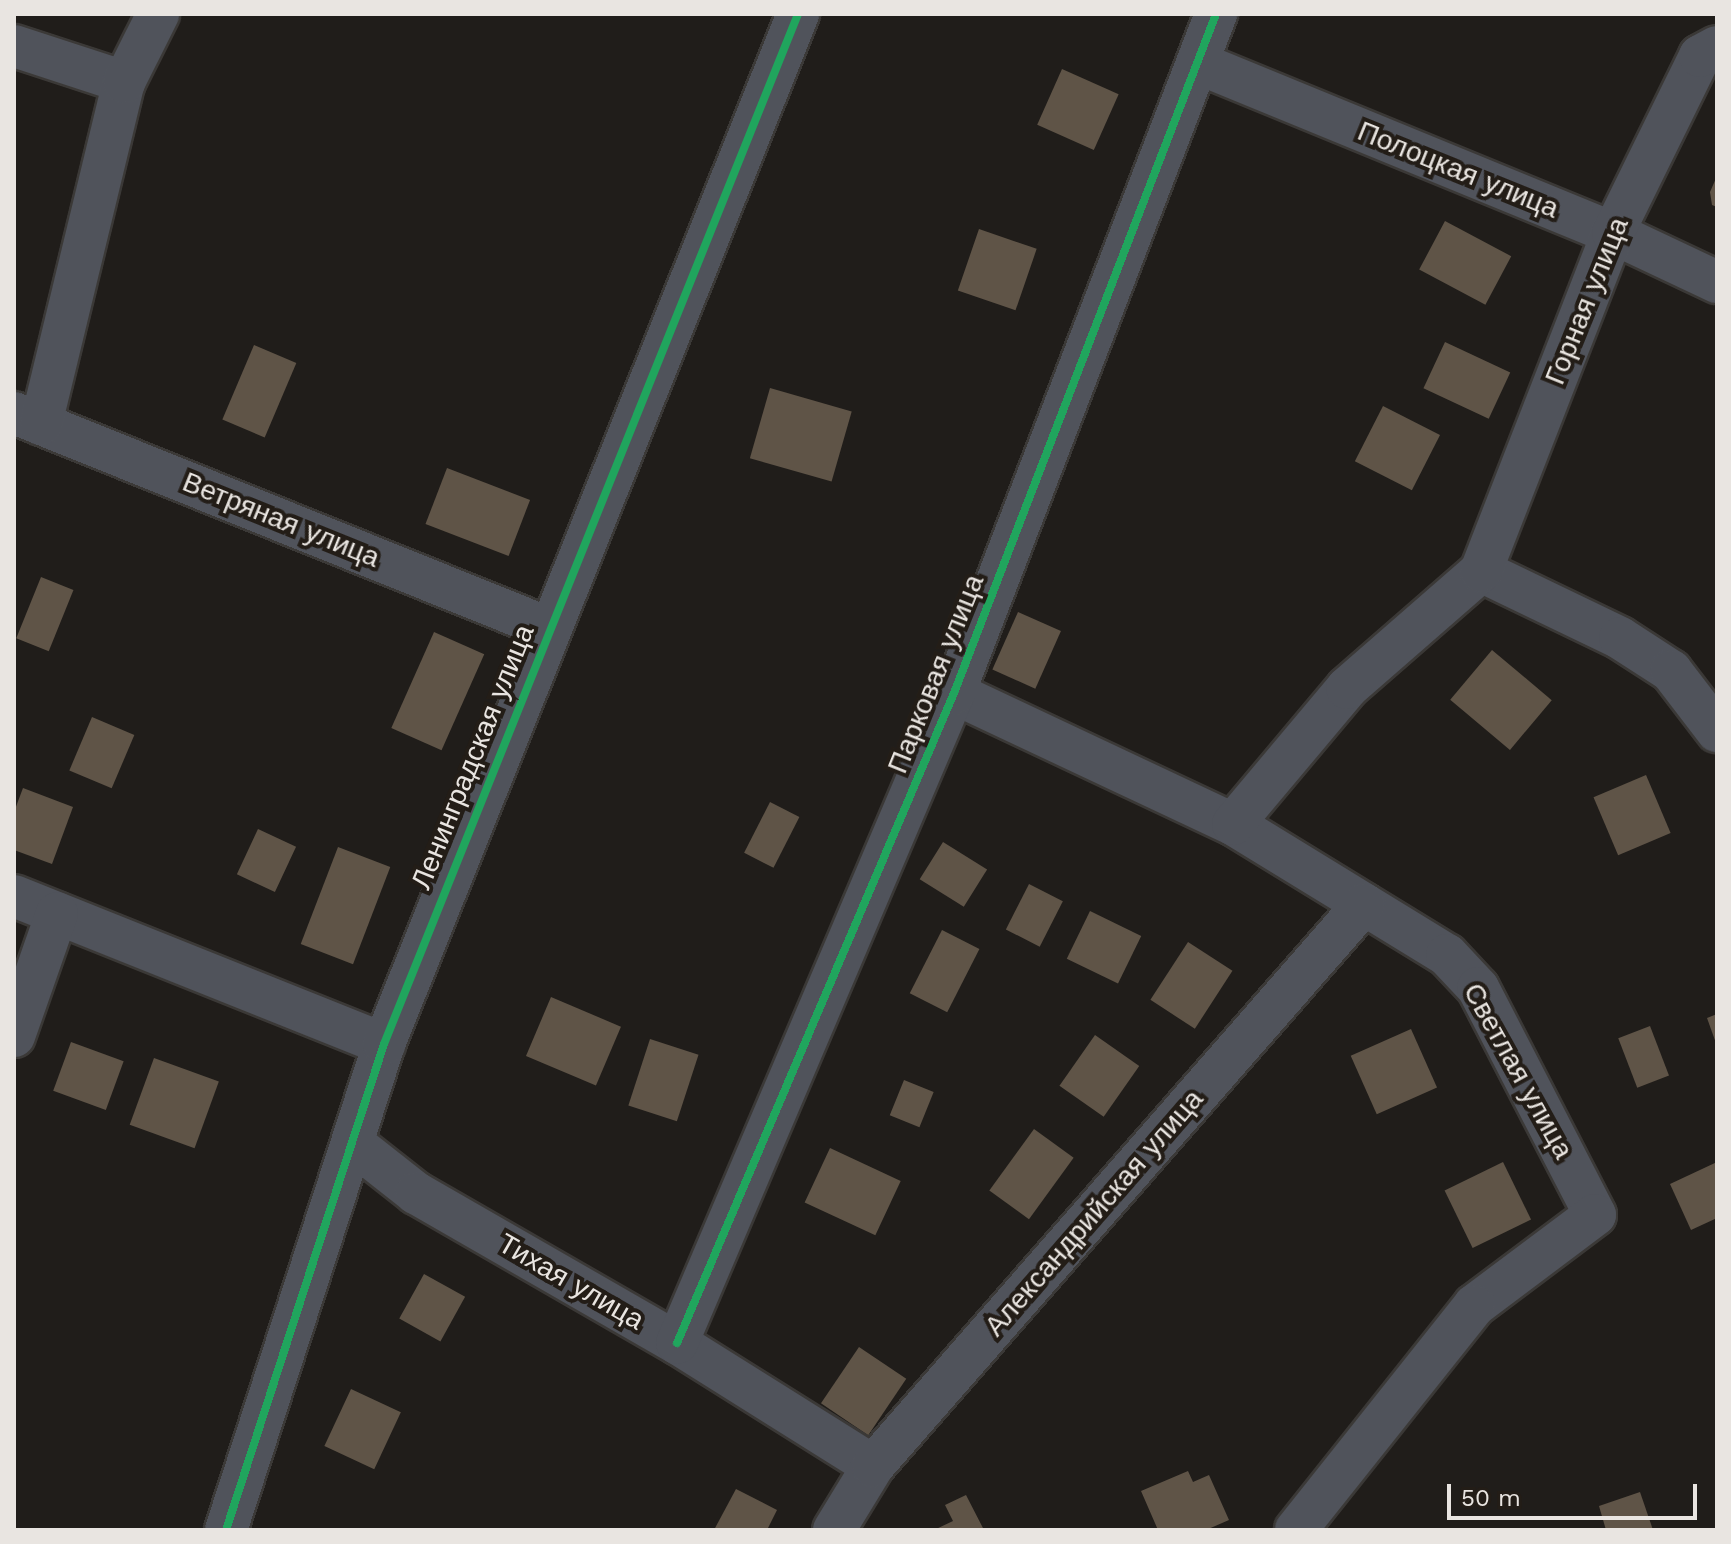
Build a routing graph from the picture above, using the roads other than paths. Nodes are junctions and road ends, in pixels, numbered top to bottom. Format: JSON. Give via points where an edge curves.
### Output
{"nodes":[{"id":1,"x":158,"y":14,"type":"edge"},
{"id":2,"x":798,"y":14,"type":"edge"},
{"id":3,"x":1216,"y":14,"type":"edge"},
{"id":4,"x":14,"y":46,"type":"edge"},
{"id":5,"x":1717,"y":47,"type":"edge"},
{"id":6,"x":1198,"y":63,"type":"junction"},
{"id":7,"x":124,"y":82,"type":"junction"},
{"id":8,"x":1613,"y":233,"type":"junction"},
{"id":9,"x":1717,"y":282,"type":"edge"},
{"id":10,"x":28,"y":418,"type":"edge"},
{"id":11,"x":1481,"y":571,"type":"junction"},
{"id":12,"x":548,"y":628,"type":"junction"},
{"id":13,"x":954,"y":693,"type":"junction"},
{"id":14,"x":1717,"y":731,"type":"edge"},
{"id":15,"x":1233,"y":824,"type":"junction"},
{"id":16,"x":14,"y":896,"type":"edge"},
{"id":17,"x":1364,"y":904,"type":"junction"},
{"id":18,"x":57,"y":913,"type":"junction"},
{"id":19,"x":14,"y":1036,"type":"edge"},
{"id":20,"x":384,"y":1044,"type":"junction"},
{"id":21,"x":355,"y":1145,"type":"junction"},
{"id":22,"x":677,"y":1343,"type":"junction"},
{"id":23,"x":873,"y":1466,"type":"junction"},
{"id":24,"x":226,"y":1530,"type":"edge"},
{"id":25,"x":834,"y":1530,"type":"edge"},
{"id":26,"x":1296,"y":1530,"type":"edge"}],
"edges":[{"from":1,"to":7,"type":"street"},
{"from":2,"to":12,"type":"street","name":"Ленинградская улица"},
{"from":3,"to":6,"type":"street","name":"Парковая улица"},
{"from":4,"to":7,"type":"street"},
{"from":5,"to":8,"type":"street","name":"Горная улица","via":[[1700,56]]},
{"from":6,"to":8,"type":"street","name":"Полоцкая улица"},
{"from":6,"to":13,"type":"street","name":"Парковая улица"},
{"from":7,"to":10,"type":"street"},
{"from":8,"to":9,"type":"street","name":"Полоцкая улица"},
{"from":8,"to":11,"type":"street","name":"Горная улица"},
{"from":10,"to":12,"type":"street","name":"Ветряная улица"},
{"from":11,"to":14,"type":"street","via":[[1620,638],[1671,671]]},
{"from":11,"to":15,"type":"street","via":[[1347,688]]},
{"from":12,"to":20,"type":"street","name":"Ленинградская улица"},
{"from":13,"to":15,"type":"street","name":"Светлая улица"},
{"from":13,"to":22,"type":"street","name":"Парковая улица"},
{"from":15,"to":17,"type":"street","name":"Светлая улица"},
{"from":16,"to":18,"type":"street"},
{"from":17,"to":23,"type":"street","name":"Александрийская улица"},
{"from":17,"to":26,"type":"street","name":"Светлая улица","via":[[1447,955],[1478,988],[1595,1215],[1474,1306]]},
{"from":18,"to":19,"type":"street"},
{"from":18,"to":20,"type":"street"},
{"from":20,"to":21,"type":"street","name":"Ленинградская улица"},
{"from":21,"to":22,"type":"street","name":"Тихая улица","via":[[416,1193]]},
{"from":21,"to":24,"type":"street","name":"Ленинградская улица"},
{"from":22,"to":23,"type":"street","name":"Тихая улица"},
{"from":23,"to":25,"type":"street","name":"Александрийская улица"}]}
